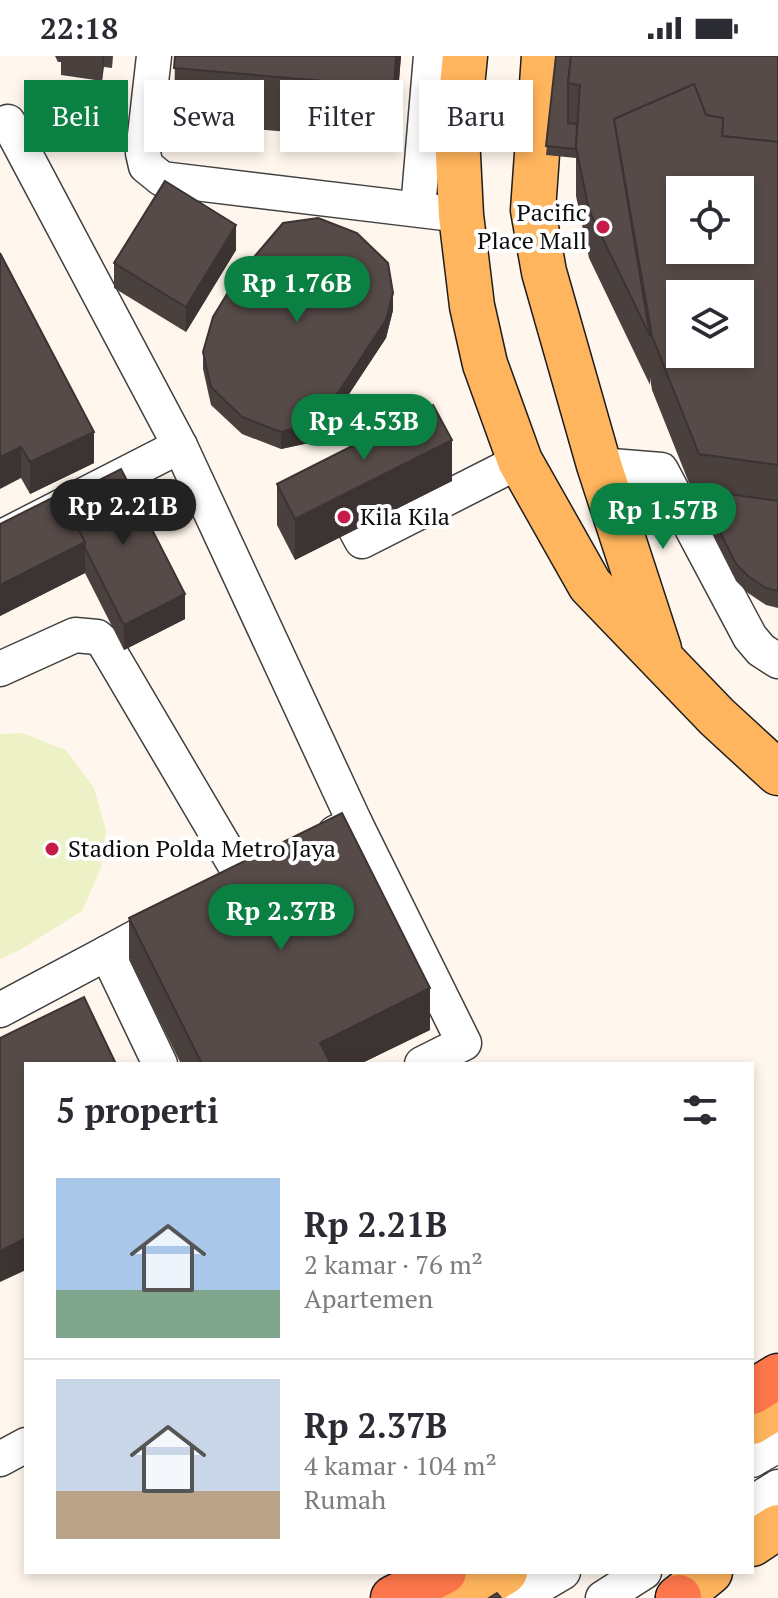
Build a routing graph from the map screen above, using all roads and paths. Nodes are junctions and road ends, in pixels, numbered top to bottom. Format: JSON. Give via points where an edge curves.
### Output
{"nodes":[{"id":1,"x":154,"y":56,"type":"edge"},
{"id":2,"x":431,"y":56,"type":"edge"},
{"id":3,"x":465,"y":56,"type":"edge"},
{"id":4,"x":544,"y":56,"type":"edge"},
{"id":5,"x":3,"y":119,"type":"edge"},
{"id":6,"x":559,"y":156,"type":"edge"},
{"id":7,"x":418,"y":209,"type":"junction"},
{"id":8,"x":533,"y":210,"type":"junction"},
{"id":9,"x":461,"y":215,"type":"junction"},
{"id":10,"x":180,"y":446,"type":"junction"},
{"id":11,"x":520,"y":461,"type":"junction"},
{"id":12,"x":599,"y":465,"type":"junction"},
{"id":13,"x":356,"y":530,"type":"dead end"},
{"id":14,"x":0,"y":538,"type":"edge"},
{"id":15,"x":662,"y":659,"type":"junction"},
{"id":16,"x":778,"y":661,"type":"edge"},
{"id":17,"x":0,"y":669,"type":"edge"},
{"id":18,"x":717,"y":717,"type":"junction"},
{"id":19,"x":778,"y":745,"type":"edge"},
{"id":20,"x":778,"y":773,"type":"edge"},
{"id":21,"x":355,"y":823,"type":"junction"},
{"id":22,"x":313,"y":844,"type":"edge"},
{"id":23,"x":107,"y":953,"type":"junction"},
{"id":24,"x":0,"y":1010,"type":"edge"},
{"id":25,"x":469,"y":1054,"type":"edge"},
{"id":26,"x":159,"y":1062,"type":"edge"},
{"id":27,"x":431,"y":1062,"type":"edge"},
{"id":28,"x":778,"y":1376,"type":"edge"},
{"id":29,"x":754,"y":1391,"type":"edge"},
{"id":30,"x":778,"y":1406,"type":"edge"},
{"id":31,"x":754,"y":1421,"type":"edge"},
{"id":32,"x":778,"y":1445,"type":"edge"},
{"id":33,"x":24,"y":1446,"type":"edge"},
{"id":34,"x":0,"y":1459,"type":"edge"},
{"id":35,"x":754,"y":1459,"type":"edge"},
{"id":36,"x":778,"y":1487,"type":"edge"},
{"id":37,"x":754,"y":1502,"type":"edge"},
{"id":38,"x":778,"y":1527,"type":"edge"},
{"id":39,"x":754,"y":1543,"type":"edge"},
{"id":40,"x":549,"y":1574,"type":"edge"},
{"id":41,"x":641,"y":1574,"type":"edge"},
{"id":42,"x":708,"y":1574,"type":"edge"},
{"id":43,"x":484,"y":1583,"type":"edge"},
{"id":44,"x":393,"y":1598,"type":"edge"},
{"id":45,"x":603,"y":1598,"type":"edge"},
{"id":46,"x":678,"y":1598,"type":"edge"}],
"edges":[{"from":1,"to":7,"type":"lane","via":[[143,153],[146,166],[162,179]]},
{"from":2,"to":7,"type":"lane"},
{"from":3,"to":9,"type":"main road","via":[[457,136]]},
{"from":4,"to":8,"type":"main road"},
{"from":5,"to":10,"type":"lane"},
{"from":6,"to":8,"type":"lane"},
{"from":7,"to":9,"type":"lane"},
{"from":8,"to":12,"type":"main road","via":[[544,272]]},
{"from":9,"to":11,"type":"main road","via":[[485,364]]},
{"from":10,"to":14,"type":"lane"},
{"from":10,"to":21,"type":"lane"},
{"from":11,"to":13,"type":"lane","via":[[362,541]]},
{"from":11,"to":15,"type":"main road","via":[[590,585]]},
{"from":12,"to":15,"type":"main road"},
{"from":12,"to":16,"type":"lane","via":[[661,470],[750,637]]},
{"from":15,"to":18,"type":"main road"},
{"from":17,"to":23,"type":"lane","via":[[75,635],[97,637],[105,644],[230,887]]},
{"from":18,"to":19,"type":"main road","via":[[765,744]]},
{"from":18,"to":20,"type":"main road"},
{"from":21,"to":22,"type":"lane"},
{"from":21,"to":25,"type":"lane"},
{"from":23,"to":24,"type":"lane"},
{"from":23,"to":26,"type":"lane"},
{"from":25,"to":27,"type":"lane"},
{"from":28,"to":29,"type":"highway"},
{"from":30,"to":31,"type":"main road"},
{"from":32,"to":35,"type":"lane"},
{"from":33,"to":34,"type":"lane"},
{"from":36,"to":37,"type":"lane"},
{"from":38,"to":39,"type":"main road"},
{"from":40,"to":43,"type":"lane"},
{"from":41,"to":45,"type":"lane"},
{"from":42,"to":46,"type":"main road"},
{"from":43,"to":44,"type":"highway"}]}
